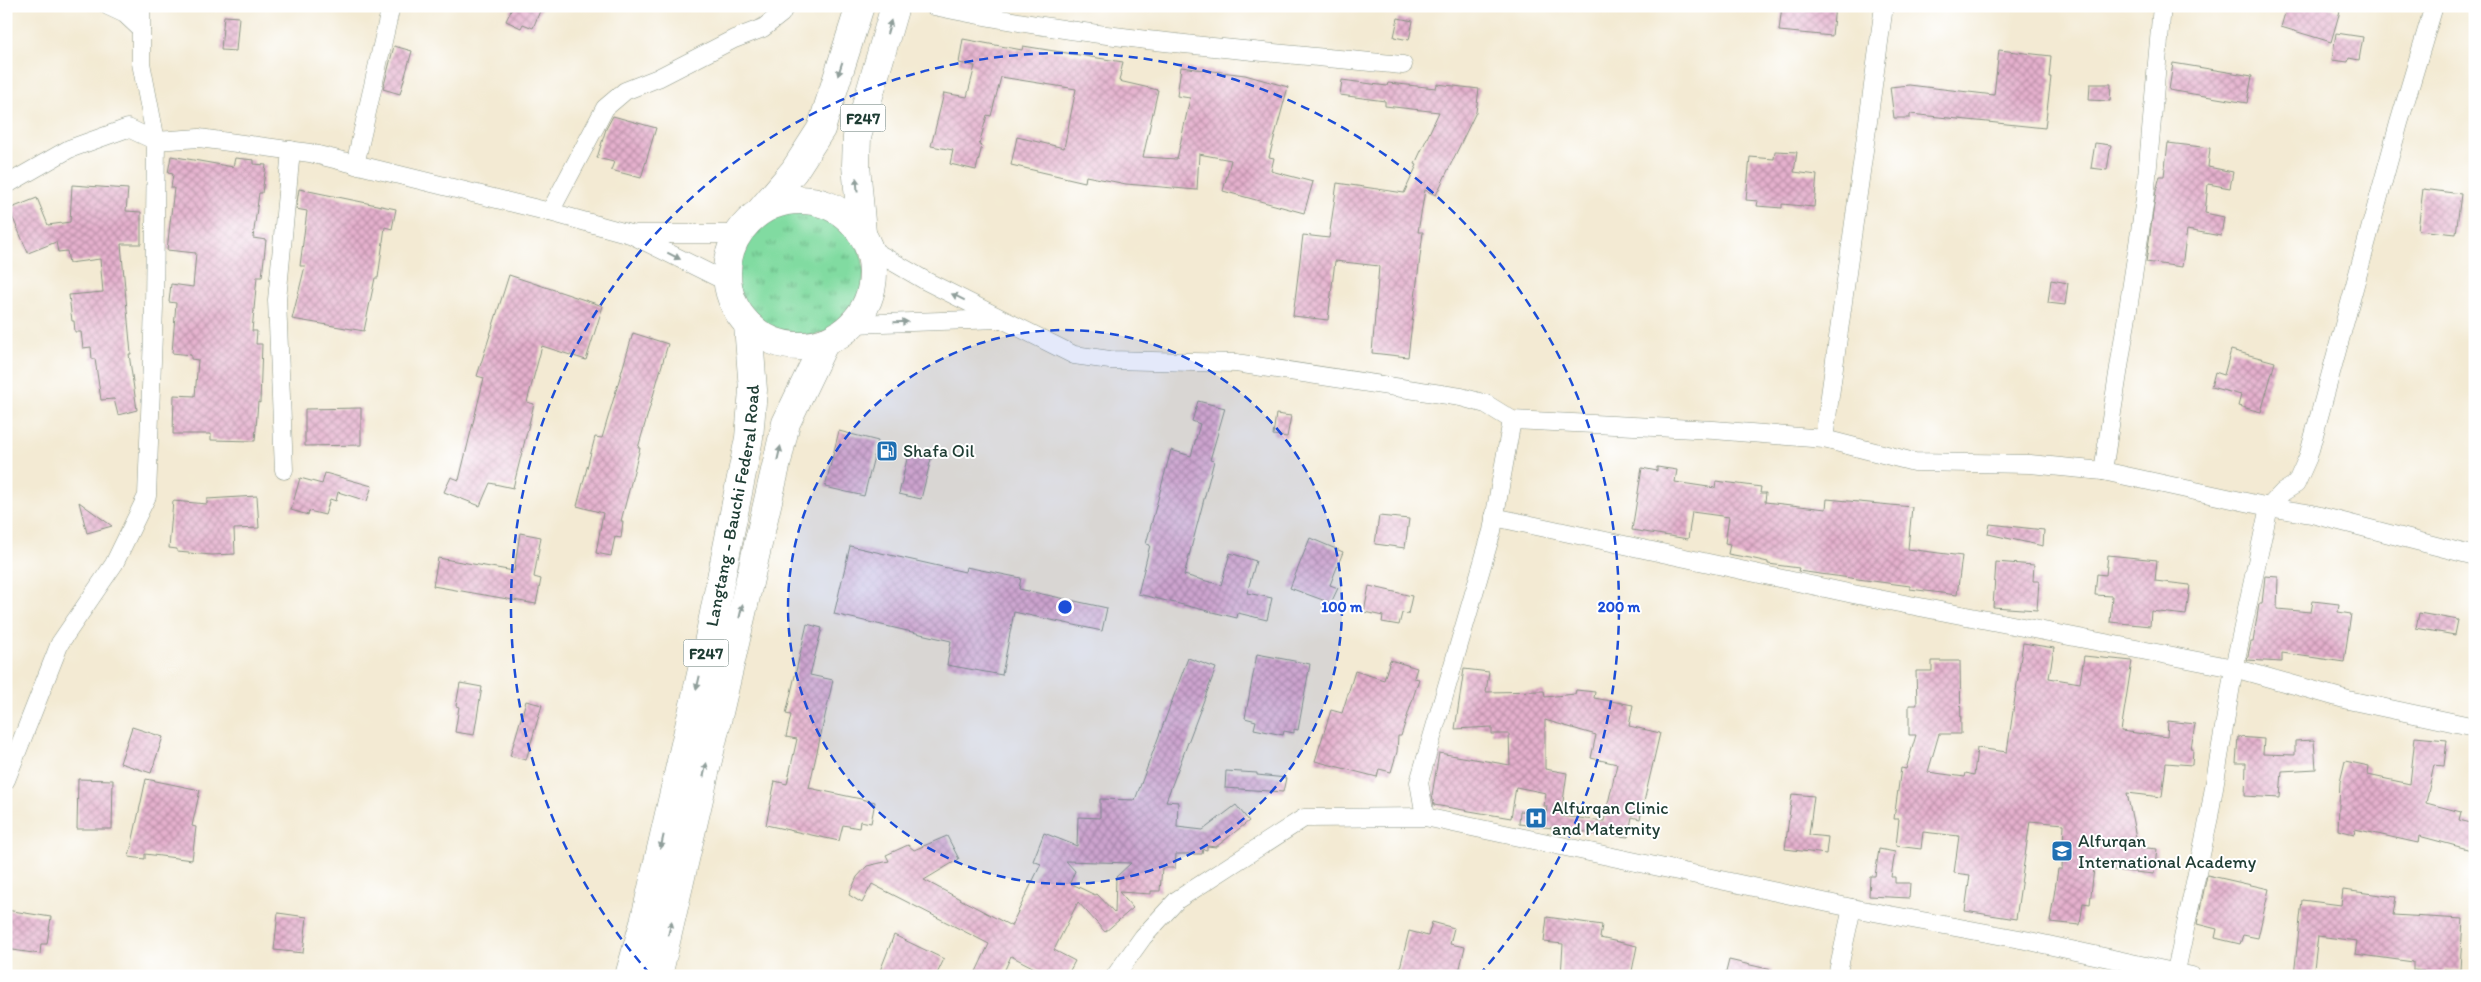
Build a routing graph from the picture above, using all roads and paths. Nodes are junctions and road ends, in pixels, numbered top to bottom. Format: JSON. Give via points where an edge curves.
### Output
{"nodes":[{"id":1,"x":108,"y":6,"type":"edge"},
{"id":2,"x":141,"y":6,"type":"edge"},
{"id":3,"x":391,"y":6,"type":"edge"},
{"id":4,"x":785,"y":6,"type":"edge"},
{"id":5,"x":860,"y":6,"type":"edge"},
{"id":6,"x":895,"y":6,"type":"edge"},
{"id":7,"x":934,"y":6,"type":"edge"},
{"id":8,"x":1884,"y":6,"type":"edge"},
{"id":9,"x":2162,"y":6,"type":"edge"},
{"id":10,"x":2434,"y":6,"type":"edge"},
{"id":11,"x":141,"y":29,"type":"junction"},
{"id":12,"x":1404,"y":65,"type":"dead end"},
{"id":13,"x":156,"y":142,"type":"junction"},
{"id":14,"x":291,"y":150,"type":"junction"},
{"id":15,"x":355,"y":165,"type":"junction"},
{"id":16,"x":6,"y":185,"type":"edge"},
{"id":17,"x":760,"y":211,"type":"junction"},
{"id":18,"x":550,"y":212,"type":"junction"},
{"id":19,"x":630,"y":234,"type":"junction"},
{"id":20,"x":737,"y":234,"type":"junction"},
{"id":21,"x":865,"y":240,"type":"junction"},
{"id":22,"x":727,"y":282,"type":"junction"},
{"id":23,"x":1001,"y":319,"type":"junction"},
{"id":24,"x":853,"y":324,"type":"junction"},
{"id":25,"x":748,"y":325,"type":"junction"},
{"id":26,"x":825,"y":342,"type":"junction"},
{"id":27,"x":1512,"y":420,"type":"junction"},
{"id":28,"x":1824,"y":439,"type":"junction"},
{"id":29,"x":284,"y":470,"type":"dead end"},
{"id":30,"x":2103,"y":471,"type":"junction"},
{"id":31,"x":2269,"y":507,"type":"junction"},
{"id":32,"x":1494,"y":517,"type":"junction"},
{"id":33,"x":2475,"y":556,"type":"edge"},
{"id":34,"x":2234,"y":668,"type":"junction"},
{"id":35,"x":2475,"y":727,"type":"edge"},
{"id":36,"x":6,"y":780,"type":"edge"},
{"id":37,"x":1425,"y":817,"type":"junction"},
{"id":38,"x":1852,"y":908,"type":"junction"},
{"id":39,"x":2184,"y":974,"type":"edge"},
{"id":40,"x":629,"y":976,"type":"edge"},
{"id":41,"x":658,"y":976,"type":"edge"},
{"id":42,"x":1115,"y":976,"type":"edge"},
{"id":43,"x":1837,"y":976,"type":"edge"}],
"edges":[{"from":1,"to":11,"type":"street","via":[[125,14]]},
{"from":2,"to":11,"type":"street"},
{"from":3,"to":15,"type":"street"},
{"from":4,"to":18,"type":"street","via":[[781,14],[763,28],[625,91],[606,108]]},
{"from":5,"to":17,"type":"main road","number":"F247","one_way":true,"via":[[821,129],[794,172]]},
{"from":21,"to":6,"type":"main road","number":"F247","one_way":true,"via":[[856,166],[857,137]]},
{"from":7,"to":12,"type":"street","via":[[1102,36]]},
{"from":8,"to":28,"type":"street"},
{"from":9,"to":30,"type":"street","via":[[2145,200]]},
{"from":10,"to":31,"type":"street","via":[[2308,457],[2296,484]]},
{"from":11,"to":13,"type":"street","via":[[141,63]]},
{"from":13,"to":14,"type":"street","via":[[199,138]]},
{"from":13,"to":16,"type":"street","via":[[128,128],[69,149]]},
{"from":13,"to":36,"type":"street","via":[[147,496],[114,564],[60,643]]},
{"from":14,"to":15,"type":"street"},
{"from":14,"to":29,"type":"street","via":[[278,300]]},
{"from":15,"to":18,"type":"street"},
{"from":17,"to":20,"type":"main road","number":"F247"},
{"from":17,"to":21,"type":"main road","number":"F247","via":[[791,200],[823,203],[845,215]]},
{"from":18,"to":19,"type":"street"},
{"from":19,"to":20,"type":"street"},
{"from":19,"to":22,"type":"street","one_way":true},
{"from":20,"to":22,"type":"main road","number":"F247","via":[[728,257]]},
{"from":23,"to":21,"type":"street","one_way":true,"via":[[926,281]]},
{"from":21,"to":24,"type":"main road","number":"F247","via":[[873,264],[873,280],[870,296]]},
{"from":22,"to":25,"type":"main road","number":"F247","via":[[731,298]]},
{"from":24,"to":23,"type":"street","one_way":true},
{"from":23,"to":27,"type":"street","via":[[1074,355],[1110,360],[1246,364],[1461,397],[1486,404]]},
{"from":24,"to":26,"type":"main road","number":"F247"},
{"from":25,"to":26,"type":"main road","number":"F247","via":[[776,342],[792,346]]},
{"from":25,"to":40,"type":"main road","name":"Langtang - Bauchi Federal Road","number":"F247","one_way":true,"via":[[753,390],[749,438],[707,648]]},
{"from":41,"to":26,"type":"main road","name":"Langtang - Bauchi Federal Road","number":"F247","one_way":true,"via":[[786,423]]},
{"from":27,"to":28,"type":"street"},
{"from":27,"to":32,"type":"street"},
{"from":28,"to":30,"type":"street","via":[[1914,462],[2030,464]]},
{"from":30,"to":31,"type":"street"},
{"from":31,"to":33,"type":"street","via":[[2312,514]]},
{"from":31,"to":34,"type":"street"},
{"from":32,"to":34,"type":"street","via":[[1853,594]]},
{"from":32,"to":37,"type":"street","via":[[1419,782]]},
{"from":34,"to":35,"type":"street","via":[[2348,700]]},
{"from":34,"to":39,"type":"street"},
{"from":37,"to":38,"type":"street"},
{"from":37,"to":42,"type":"street","via":[[1304,818],[1177,900]]},
{"from":38,"to":39,"type":"street"},
{"from":38,"to":43,"type":"street"}]}
